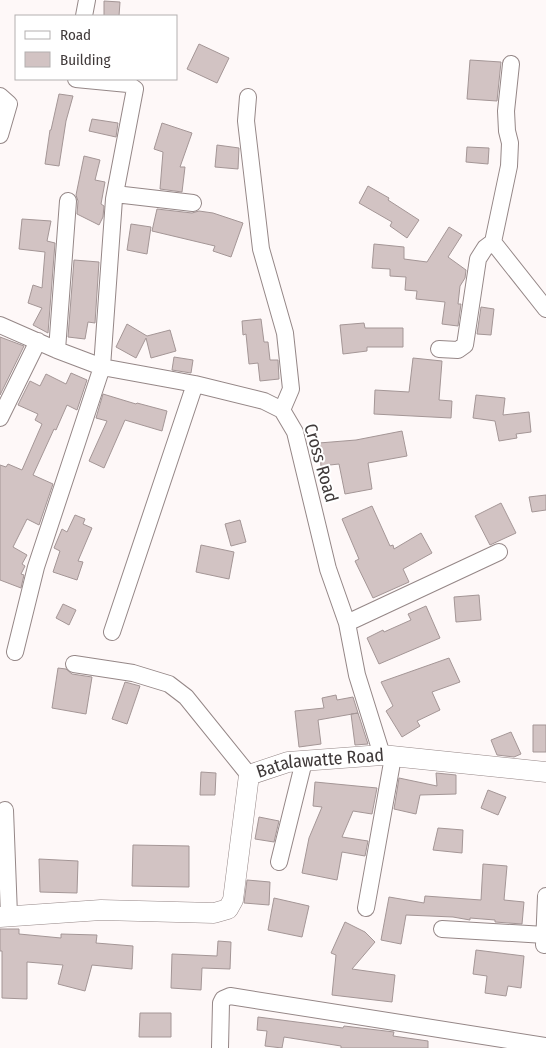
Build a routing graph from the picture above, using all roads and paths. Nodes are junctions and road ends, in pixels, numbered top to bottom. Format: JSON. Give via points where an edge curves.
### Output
{"nodes":[{"id":1,"x":87,"y":0,"type":"edge"},
{"id":2,"x":84,"y":15,"type":"edge"},
{"id":3,"x":511,"y":64,"type":"dead end"},
{"id":4,"x":86,"y":80,"type":"edge"},
{"id":5,"x":0,"y":96,"type":"edge"},
{"id":6,"x":248,"y":97,"type":"dead end"},
{"id":7,"x":0,"y":135,"type":"edge"},
{"id":8,"x":115,"y":194,"type":"junction"},
{"id":9,"x":68,"y":201,"type":"dead end"},
{"id":10,"x":193,"y":203,"type":"dead end"},
{"id":11,"x":493,"y":242,"type":"junction"},
{"id":12,"x":546,"y":309,"type":"edge"},
{"id":13,"x":0,"y":325,"type":"edge"},
{"id":14,"x":38,"y":341,"type":"junction"},
{"id":15,"x":439,"y":349,"type":"dead end"},
{"id":16,"x":57,"y":350,"type":"junction"},
{"id":17,"x":102,"y":367,"type":"junction"},
{"id":18,"x":195,"y":384,"type":"junction"},
{"id":19,"x":282,"y":410,"type":"junction"},
{"id":20,"x":0,"y":418,"type":"edge"},
{"id":21,"x":499,"y":552,"type":"dead end"},
{"id":22,"x":347,"y":623,"type":"junction"},
{"id":23,"x":112,"y":632,"type":"dead end"},
{"id":24,"x":15,"y":652,"type":"dead end"},
{"id":25,"x":74,"y":664,"type":"dead end"},
{"id":26,"x":388,"y":756,"type":"junction"},
{"id":27,"x":304,"y":761,"type":"junction"},
{"id":28,"x":546,"y":772,"type":"edge"},
{"id":29,"x":249,"y":775,"type":"junction"},
{"id":30,"x":5,"y":810,"type":"dead end"},
{"id":31,"x":279,"y":862,"type":"dead end"},
{"id":32,"x":546,"y":896,"type":"edge"},
{"id":33,"x":366,"y":908,"type":"dead end"},
{"id":34,"x":4,"y":916,"type":"edge"},
{"id":35,"x":442,"y":929,"type":"dead end"},
{"id":36,"x":546,"y":1046,"type":"edge"},
{"id":37,"x":220,"y":1048,"type":"edge"}],
"edges":[{"from":1,"to":2,"type":"street"},
{"from":3,"to":11,"type":"street","via":[[506,111],[509,166]]},
{"from":4,"to":8,"type":"street","via":[[128,84],[135,89]]},
{"from":5,"to":7,"type":"street","via":[[9,104]]},
{"from":6,"to":19,"type":"street","via":[[246,121],[262,249],[285,333],[291,389]]},
{"from":8,"to":10,"type":"street"},
{"from":8,"to":17,"type":"street"},
{"from":9,"to":16,"type":"street"},
{"from":11,"to":12,"type":"street"},
{"from":11,"to":15,"type":"street","via":[[478,259],[465,345],[458,350]]},
{"from":13,"to":14,"type":"street","name":"Cross Road"},
{"from":14,"to":16,"type":"street","name":"Cross Road"},
{"from":14,"to":20,"type":"street"},
{"from":16,"to":17,"type":"street","name":"Cross Road"},
{"from":17,"to":18,"type":"street","name":"Cross Road"},
{"from":17,"to":24,"type":"street","via":[[36,567]]},
{"from":18,"to":19,"type":"street","name":"Cross Road","via":[[264,401]]},
{"from":18,"to":23,"type":"street"},
{"from":19,"to":22,"type":"street","name":"Cross Road","via":[[295,432],[328,569]]},
{"from":21,"to":22,"type":"street"},
{"from":22,"to":26,"type":"street","name":"Cross Road","via":[[357,675]]},
{"from":25,"to":29,"type":"street","via":[[133,673],[169,684],[186,697]]},
{"from":26,"to":27,"type":"street","name":"Batalawatte Road"},
{"from":26,"to":28,"type":"street","name":"Batalawatte Road"},
{"from":26,"to":33,"type":"street"},
{"from":27,"to":29,"type":"street","name":"Batalawatte Road","via":[[288,762]]},
{"from":27,"to":31,"type":"street"},
{"from":29,"to":34,"type":"street","name":"Batalawatte Road","via":[[233,900],[228,909],[214,913],[101,910]]},
{"from":30,"to":34,"type":"street"},
{"from":32,"to":35,"type":"street","via":[[544,940]]},
{"from":36,"to":37,"type":"street","via":[[230,996],[221,1003]]}]}
